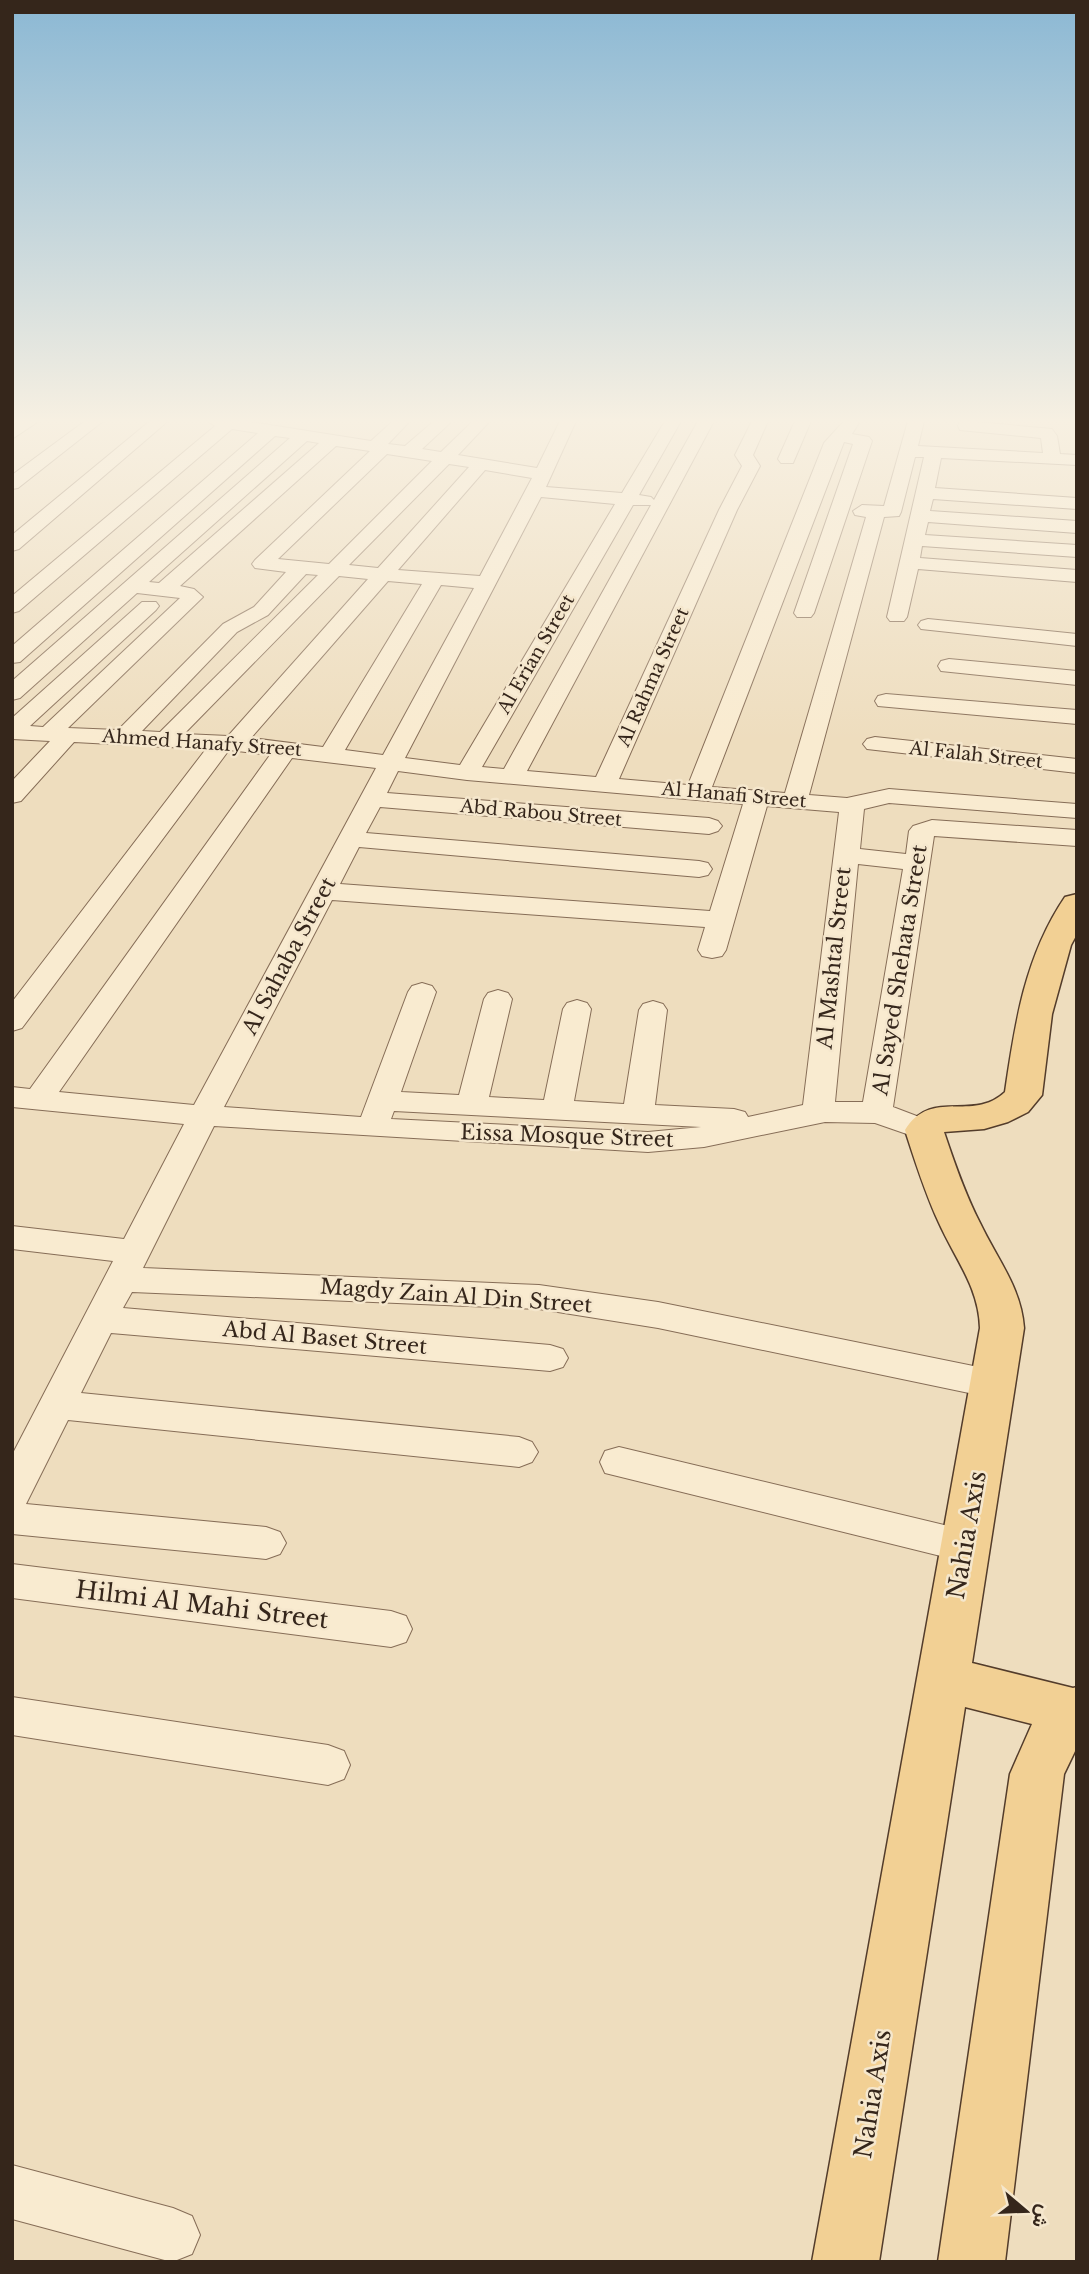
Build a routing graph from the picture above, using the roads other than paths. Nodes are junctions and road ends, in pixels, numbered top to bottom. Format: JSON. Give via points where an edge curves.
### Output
{"nodes":[{"id":1,"x":33,"y":527,"type":"edge"},
{"id":2,"x":103,"y":527,"type":"edge"},
{"id":3,"x":169,"y":527,"type":"edge"},
{"id":4,"x":191,"y":527,"type":"edge"},
{"id":5,"x":238,"y":527,"type":"edge"},
{"id":6,"x":300,"y":527,"type":"edge"},
{"id":7,"x":378,"y":527,"type":"edge"},
{"id":8,"x":424,"y":527,"type":"edge"},
{"id":9,"x":516,"y":527,"type":"edge"},
{"id":10,"x":610,"y":527,"type":"edge"},
{"id":11,"x":646,"y":527,"type":"edge"},
{"id":12,"x":720,"y":527,"type":"edge"},
{"id":13,"x":803,"y":527,"type":"edge"},
{"id":14,"x":833,"y":527,"type":"edge"},
{"id":15,"x":872,"y":527,"type":"edge"},
{"id":16,"x":917,"y":527,"type":"edge"},
{"id":17,"x":914,"y":540,"type":"junction"},
{"id":18,"x":12,"y":545,"type":"edge"},
{"id":19,"x":1077,"y":551,"type":"edge"},
{"id":20,"x":910,"y":563,"type":"junction"},
{"id":21,"x":300,"y":568,"type":"junction"},
{"id":22,"x":335,"y":571,"type":"junction"},
{"id":23,"x":584,"y":572,"type":"junction"},
{"id":24,"x":381,"y":575,"type":"junction"},
{"id":25,"x":619,"y":576,"type":"junction"},
{"id":26,"x":1077,"y":576,"type":"edge"},
{"id":27,"x":435,"y":579,"type":"junction"},
{"id":28,"x":486,"y":583,"type":"junction"},
{"id":29,"x":132,"y":586,"type":"junction"},
{"id":30,"x":156,"y":598,"type":"junction"},
{"id":31,"x":12,"y":607,"type":"edge"},
{"id":32,"x":804,"y":613,"type":"dead end"},
{"id":33,"x":897,"y":617,"type":"dead end"},
{"id":34,"x":928,"y":625,"type":"dead end"},
{"id":35,"x":1077,"y":639,"type":"edge"},
{"id":36,"x":12,"y":657,"type":"edge"},
{"id":37,"x":949,"y":666,"type":"dead end"},
{"id":38,"x":1077,"y":678,"type":"edge"},
{"id":39,"x":12,"y":693,"type":"edge"},
{"id":40,"x":886,"y":701,"type":"dead end"},
{"id":41,"x":924,"y":704,"type":"junction"},
{"id":42,"x":1077,"y":717,"type":"edge"},
{"id":43,"x":30,"y":735,"type":"edge"},
{"id":44,"x":124,"y":737,"type":"junction"},
{"id":45,"x":167,"y":738,"type":"junction"},
{"id":46,"x":228,"y":742,"type":"junction"},
{"id":47,"x":875,"y":744,"type":"dead end"},
{"id":48,"x":287,"y":748,"type":"junction"},
{"id":49,"x":914,"y":748,"type":"junction"},
{"id":50,"x":331,"y":754,"type":"junction"},
{"id":51,"x":391,"y":763,"type":"junction"},
{"id":52,"x":1077,"y":766,"type":"edge"},
{"id":53,"x":467,"y":773,"type":"junction"},
{"id":54,"x":512,"y":776,"type":"junction"},
{"id":55,"x":605,"y":784,"type":"junction"},
{"id":56,"x":708,"y":792,"type":"junction"},
{"id":57,"x":12,"y":796,"type":"edge"},
{"id":58,"x":757,"y":797,"type":"junction"},
{"id":59,"x":372,"y":799,"type":"junction"},
{"id":60,"x":795,"y":800,"type":"junction"},
{"id":61,"x":852,"y":805,"type":"junction"},
{"id":62,"x":1077,"y":811,"type":"edge"},
{"id":63,"x":709,"y":826,"type":"junction"},
{"id":64,"x":1077,"y":838,"type":"edge"},
{"id":65,"x":350,"y":839,"type":"junction"},
{"id":66,"x":845,"y":855,"type":"junction"},
{"id":67,"x":916,"y":863,"type":"junction"},
{"id":68,"x":323,"y":891,"type":"junction"},
{"id":69,"x":1077,"y":904,"type":"edge"},
{"id":70,"x":721,"y":920,"type":"junction"},
{"id":71,"x":712,"y":950,"type":"dead end"},
{"id":72,"x":422,"y":992,"type":"dead end"},
{"id":73,"x":498,"y":999,"type":"dead end"},
{"id":74,"x":577,"y":1009,"type":"dead end"},
{"id":75,"x":653,"y":1010,"type":"dead end"},
{"id":76,"x":12,"y":1022,"type":"edge"},
{"id":77,"x":25,"y":1098,"type":"edge"},
{"id":78,"x":472,"y":1105,"type":"junction"},
{"id":79,"x":557,"y":1110,"type":"junction"},
{"id":80,"x":818,"y":1112,"type":"junction"},
{"id":81,"x":877,"y":1112,"type":"junction"},
{"id":82,"x":638,"y":1114,"type":"junction"},
{"id":83,"x":377,"y":1115,"type":"junction"},
{"id":84,"x":203,"y":1117,"type":"junction"},
{"id":85,"x":775,"y":1121,"type":"junction"},
{"id":86,"x":924,"y":1130,"type":"junction"},
{"id":87,"x":12,"y":1237,"type":"edge"},
{"id":88,"x":128,"y":1266,"type":"junction"},
{"id":89,"x":101,"y":1319,"type":"junction"},
{"id":90,"x":550,"y":1358,"type":"dead end"},
{"id":91,"x":993,"y":1384,"type":"junction"},
{"id":92,"x":57,"y":1405,"type":"junction"},
{"id":93,"x":519,"y":1452,"type":"dead end"},
{"id":94,"x":22,"y":1455,"type":"edge"},
{"id":95,"x":619,"y":1462,"type":"dead end"},
{"id":96,"x":12,"y":1493,"type":"edge"},
{"id":97,"x":12,"y":1518,"type":"edge"},
{"id":98,"x":266,"y":1543,"type":"dead end"},
{"id":99,"x":965,"y":1546,"type":"junction"},
{"id":100,"x":12,"y":1581,"type":"edge"},
{"id":101,"x":391,"y":1629,"type":"dead end"},
{"id":102,"x":943,"y":1678,"type":"junction"},
{"id":103,"x":1075,"y":1711,"type":"edge"},
{"id":104,"x":12,"y":1716,"type":"edge"},
{"id":105,"x":328,"y":1765,"type":"dead end"},
{"id":106,"x":12,"y":2192,"type":"edge"},
{"id":107,"x":173,"y":2235,"type":"dead end"},
{"id":108,"x":845,"y":2262,"type":"edge"},
{"id":109,"x":971,"y":2262,"type":"edge"}],
"edges":[{"from":1,"to":18,"type":"street"},
{"from":2,"to":31,"type":"street"},
{"from":3,"to":36,"type":"street"},
{"from":4,"to":29,"type":"street"},
{"from":5,"to":30,"type":"street"},
{"from":6,"to":21,"type":"street","via":[[263,565]]},
{"from":7,"to":22,"type":"street"},
{"from":8,"to":24,"type":"street"},
{"from":9,"to":28,"type":"street","name":"Al Sahaba Street"},
{"from":10,"to":23,"type":"street","name":"Al Erian Street"},
{"from":11,"to":25,"type":"street"},
{"from":12,"to":55,"type":"street","name":"Al Rahma Street"},
{"from":13,"to":56,"type":"street"},
{"from":14,"to":32,"type":"street"},
{"from":15,"to":60,"type":"street"},
{"from":16,"to":17,"type":"street"},
{"from":17,"to":19,"type":"street"},
{"from":17,"to":20,"type":"street"},
{"from":20,"to":26,"type":"street"},
{"from":20,"to":33,"type":"street"},
{"from":21,"to":22,"type":"street"},
{"from":21,"to":44,"type":"street","via":[[261,611],[230,628]]},
{"from":22,"to":24,"type":"street"},
{"from":22,"to":45,"type":"street"},
{"from":23,"to":25,"type":"street"},
{"from":23,"to":53,"type":"street","name":"Al Erian Street"},
{"from":24,"to":27,"type":"street"},
{"from":24,"to":46,"type":"street"},
{"from":25,"to":54,"type":"street"},
{"from":27,"to":28,"type":"street"},
{"from":27,"to":50,"type":"street"},
{"from":28,"to":51,"type":"street","name":"Al Sahaba Street"},
{"from":29,"to":30,"type":"street"},
{"from":29,"to":39,"type":"street"},
{"from":30,"to":43,"type":"street"},
{"from":30,"to":43,"type":"street","via":[[193,597]]},
{"from":34,"to":35,"type":"street"},
{"from":37,"to":38,"type":"street"},
{"from":40,"to":41,"type":"street"},
{"from":41,"to":42,"type":"street"},
{"from":41,"to":49,"type":"street"},
{"from":43,"to":44,"type":"street","name":"Ahmed Hanafy Street"},
{"from":43,"to":57,"type":"street"},
{"from":44,"to":45,"type":"street","name":"Ahmed Hanafy Street"},
{"from":45,"to":46,"type":"street","name":"Ahmed Hanafy Street"},
{"from":46,"to":48,"type":"street","name":"Ahmed Hanafy Street"},
{"from":46,"to":76,"type":"street"},
{"from":47,"to":49,"type":"street","name":"Al Falah Street"},
{"from":48,"to":50,"type":"street","name":"Ahmed Hanafy Street"},
{"from":48,"to":77,"type":"street"},
{"from":49,"to":52,"type":"street","name":"Al Falah Street"},
{"from":50,"to":51,"type":"street","name":"Ahmed Hanafy Street"},
{"from":51,"to":53,"type":"street","name":"Al Hanafi Street"},
{"from":51,"to":59,"type":"street","name":"Al Sahaba Street"},
{"from":53,"to":54,"type":"street","name":"Al Hanafi Street"},
{"from":54,"to":55,"type":"street","name":"Al Hanafi Street"},
{"from":55,"to":56,"type":"street","name":"Al Hanafi Street"},
{"from":56,"to":58,"type":"street","name":"Al Hanafi Street"},
{"from":56,"to":63,"type":"street"},
{"from":58,"to":60,"type":"street","name":"Al Hanafi Street"},
{"from":58,"to":70,"type":"street"},
{"from":59,"to":63,"type":"street","name":"Abd Rabou Street"},
{"from":59,"to":65,"type":"street","name":"Al Sahaba Street"},
{"from":60,"to":61,"type":"street","name":"Al Hanafi Street"},
{"from":61,"to":62,"type":"street","name":"Al Hanafi Street","via":[[889,796]]},
{"from":61,"to":66,"type":"street","name":"Al Mashtal Street"},
{"from":63,"to":65,"type":"street","via":[[698,876]]},
{"from":64,"to":67,"type":"street","name":"Al Sayed Shehata Street","via":[[926,829]]},
{"from":65,"to":68,"type":"street","name":"Al Sahaba Street"},
{"from":66,"to":67,"type":"street"},
{"from":66,"to":80,"type":"street","name":"Al Mashtal Street"},
{"from":67,"to":81,"type":"street","name":"Al Sayed Shehata Street"},
{"from":68,"to":70,"type":"street"},
{"from":68,"to":84,"type":"street","name":"Al Sahaba Street"},
{"from":69,"to":86,"type":"main road","via":[[1054,945],[1034,1014],[1023,1095],[1004,1112],[936,1119]]},
{"from":70,"to":71,"type":"street"},
{"from":72,"to":83,"type":"street"},
{"from":73,"to":78,"type":"street"},
{"from":74,"to":79,"type":"street"},
{"from":75,"to":82,"type":"street"},
{"from":77,"to":84,"type":"street","name":"Eissa Mosque Street"},
{"from":78,"to":79,"type":"street"},
{"from":78,"to":83,"type":"street"},
{"from":79,"to":82,"type":"street"},
{"from":80,"to":81,"type":"street","name":"Eissa Mosque Street"},
{"from":80,"to":85,"type":"street","name":"Eissa Mosque Street"},
{"from":81,"to":86,"type":"street","name":"Eissa Mosque Street"},
{"from":82,"to":85,"type":"street"},
{"from":83,"to":84,"type":"street","name":"Eissa Mosque Street"},
{"from":83,"to":85,"type":"street","name":"Eissa Mosque Street","via":[[659,1142]]},
{"from":84,"to":88,"type":"street","name":"Al Sahaba Street"},
{"from":86,"to":91,"type":"main road","name":"Nahia Axis","via":[[957,1219],[1003,1308]]},
{"from":87,"to":88,"type":"street","name":"Magdy Zain Al Din Street"},
{"from":88,"to":89,"type":"street","name":"Al Sahaba Street"},
{"from":88,"to":91,"type":"street","name":"Magdy Zain Al Din Street","via":[[539,1297],[658,1315]]},
{"from":89,"to":90,"type":"street","name":"Abd Al Baset Street"},
{"from":89,"to":92,"type":"street","name":"Al Sahaba Street"},
{"from":91,"to":99,"type":"main road","name":"Nahia Axis"},
{"from":92,"to":93,"type":"street"},
{"from":92,"to":94,"type":"street","name":"Al Sahaba Street"},
{"from":94,"to":96,"type":"street","name":"Al Sahaba Street"},
{"from":95,"to":99,"type":"street"},
{"from":97,"to":98,"type":"street"},
{"from":99,"to":102,"type":"main road","name":"Nahia Axis"},
{"from":100,"to":101,"type":"street","name":"Hilmi Al Mahi Street"},
{"from":102,"to":103,"type":"main road"},
{"from":102,"to":108,"type":"main road","name":"Nahia Axis"},
{"from":103,"to":109,"type":"main road","via":[[1049,1740],[1037,1774]]},
{"from":104,"to":105,"type":"street"},
{"from":106,"to":107,"type":"street"}]}
